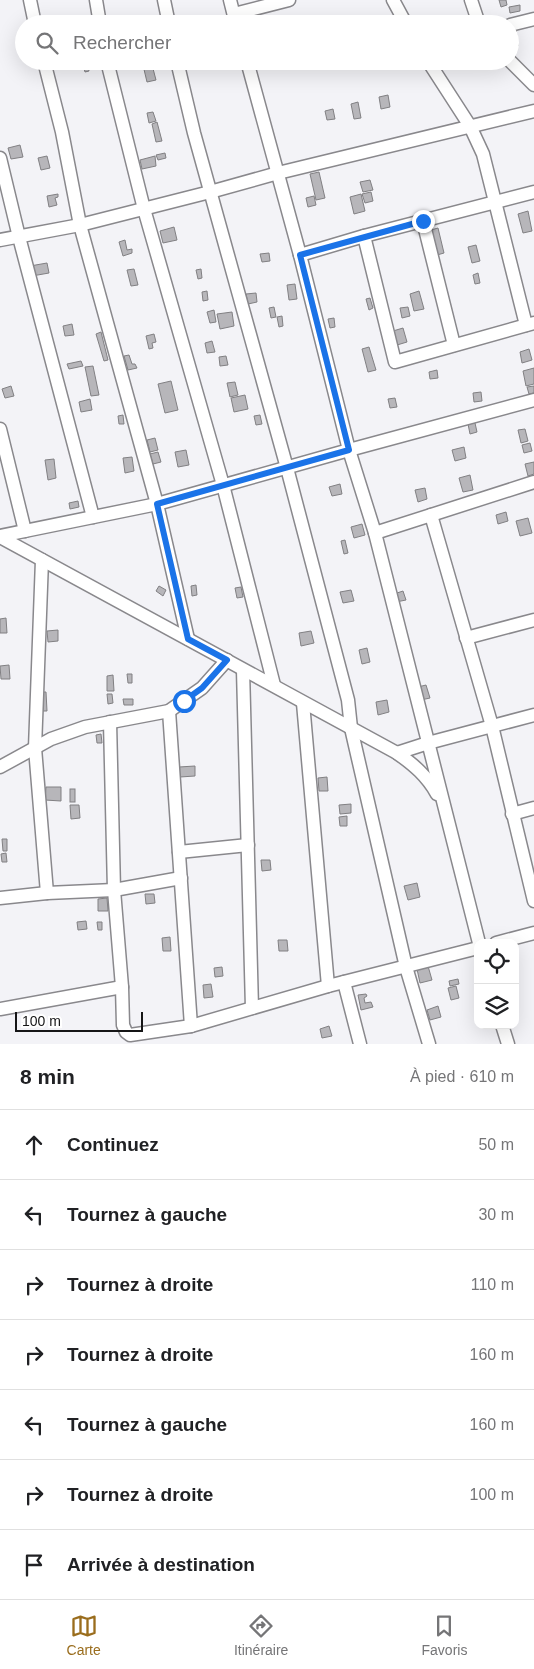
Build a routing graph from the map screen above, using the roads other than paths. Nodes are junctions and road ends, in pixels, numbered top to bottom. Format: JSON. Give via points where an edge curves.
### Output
{"nodes":[{"id":1,"x":30,"y":0,"type":"edge"},
{"id":2,"x":96,"y":0,"type":"edge"},
{"id":3,"x":164,"y":0,"type":"edge"},
{"id":4,"x":230,"y":0,"type":"edge"},
{"id":5,"x":289,"y":0,"type":"edge"},
{"id":6,"x":394,"y":0,"type":"edge"},
{"id":7,"x":472,"y":0,"type":"edge"},
{"id":8,"x":34,"y":15,"type":"edge"},
{"id":9,"x":98,"y":15,"type":"edge"},
{"id":10,"x":167,"y":15,"type":"edge"},
{"id":11,"x":234,"y":15,"type":"edge"},
{"id":12,"x":246,"y":15,"type":"edge"},
{"id":13,"x":402,"y":15,"type":"edge"},
{"id":14,"x":476,"y":15,"type":"edge"},
{"id":15,"x":534,"y":19,"type":"edge"},
{"id":16,"x":519,"y":23,"type":"edge"},
{"id":17,"x":46,"y":70,"type":"edge"},
{"id":18,"x":108,"y":70,"type":"edge"},
{"id":19,"x":179,"y":70,"type":"edge"},
{"id":20,"x":249,"y":70,"type":"edge"},
{"id":21,"x":434,"y":70,"type":"edge"},
{"id":22,"x":519,"y":70,"type":"edge"},
{"id":23,"x":534,"y":85,"type":"edge"},
{"id":24,"x":534,"y":111,"type":"edge"},
{"id":25,"x":470,"y":126,"type":"junction"},
{"id":26,"x":0,"y":158,"type":"edge"},
{"id":27,"x":278,"y":173,"type":"junction"},
{"id":28,"x":210,"y":192,"type":"junction"},
{"id":29,"x":534,"y":192,"type":"edge"},
{"id":30,"x":496,"y":202,"type":"junction"},
{"id":31,"x":144,"y":209,"type":"junction"},
{"id":32,"x":423,"y":221,"type":"junction"},
{"id":33,"x":80,"y":225,"type":"junction"},
{"id":34,"x":364,"y":236,"type":"junction"},
{"id":35,"x":19,"y":237,"type":"junction"},
{"id":36,"x":0,"y":240,"type":"edge"},
{"id":37,"x":300,"y":255,"type":"junction"},
{"id":38,"x":530,"y":324,"type":"edge"},
{"id":39,"x":454,"y":345,"type":"junction"},
{"id":40,"x":534,"y":400,"type":"edge"},
{"id":41,"x":0,"y":429,"type":"edge"},
{"id":42,"x":349,"y":450,"type":"junction"},
{"id":43,"x":287,"y":468,"type":"junction"},
{"id":44,"x":534,"y":482,"type":"edge"},
{"id":45,"x":223,"y":485,"type":"junction"},
{"id":46,"x":157,"y":504,"type":"junction"},
{"id":47,"x":431,"y":515,"type":"junction"},
{"id":48,"x":93,"y":517,"type":"junction"},
{"id":49,"x":25,"y":531,"type":"junction"},
{"id":50,"x":374,"y":533,"type":"junction"},
{"id":51,"x":0,"y":536,"type":"edge"},
{"id":52,"x":42,"y":560,"type":"junction"},
{"id":53,"x":534,"y":620,"type":"edge"},
{"id":54,"x":466,"y":638,"type":"junction"},
{"id":55,"x":188,"y":639,"type":"junction"},
{"id":56,"x":227,"y":660,"type":"junction"},
{"id":57,"x":243,"y":670,"type":"junction"},
{"id":58,"x":274,"y":685,"type":"junction"},
{"id":59,"x":304,"y":703,"type":"junction"},
{"id":60,"x":169,"y":711,"type":"junction"},
{"id":61,"x":534,"y":715,"type":"edge"},
{"id":62,"x":110,"y":722,"type":"junction"},
{"id":63,"x":492,"y":726,"type":"junction"},
{"id":64,"x":351,"y":728,"type":"junction"},
{"id":65,"x":428,"y":743,"type":"junction"},
{"id":66,"x":35,"y":748,"type":"junction"},
{"id":67,"x":397,"y":753,"type":"junction"},
{"id":68,"x":0,"y":767,"type":"edge"},
{"id":69,"x":444,"y":808,"type":"junction"},
{"id":70,"x":534,"y":808,"type":"edge"},
{"id":71,"x":512,"y":814,"type":"junction"},
{"id":72,"x":248,"y":845,"type":"junction"},
{"id":73,"x":179,"y":852,"type":"junction"},
{"id":74,"x":180,"y":878,"type":"junction"},
{"id":75,"x":114,"y":890,"type":"junction"},
{"id":76,"x":47,"y":893,"type":"junction"},
{"id":77,"x":0,"y":898,"type":"edge"},
{"id":78,"x":534,"y":901,"type":"edge"},
{"id":79,"x":534,"y":933,"type":"edge"},
{"id":80,"x":478,"y":939,"type":"edge"},
{"id":81,"x":511,"y":939,"type":"edge"},
{"id":82,"x":474,"y":949,"type":"edge"},
{"id":83,"x":406,"y":967,"type":"junction"},
{"id":84,"x":344,"y":982,"type":"junction"},
{"id":85,"x":328,"y":986,"type":"junction"},
{"id":86,"x":122,"y":987,"type":"junction"},
{"id":87,"x":252,"y":1008,"type":"junction"},
{"id":88,"x":0,"y":1009,"type":"edge"},
{"id":89,"x":191,"y":1026,"type":"junction"},
{"id":90,"x":503,"y":1029,"type":"edge"},
{"id":91,"x":360,"y":1044,"type":"edge"},
{"id":92,"x":428,"y":1044,"type":"edge"},
{"id":93,"x":508,"y":1044,"type":"edge"}],
"edges":[{"from":1,"to":8,"type":"street"},
{"from":2,"to":9,"type":"street"},
{"from":3,"to":10,"type":"street"},
{"from":4,"to":11,"type":"street"},
{"from":5,"to":12,"type":"street"},
{"from":6,"to":13,"type":"street"},
{"from":7,"to":14,"type":"street"},
{"from":15,"to":16,"type":"street"},
{"from":17,"to":33,"type":"street"},
{"from":18,"to":31,"type":"street"},
{"from":19,"to":28,"type":"street"},
{"from":20,"to":27,"type":"street"},
{"from":21,"to":25,"type":"street"},
{"from":22,"to":23,"type":"street"},
{"from":24,"to":25,"type":"street"},
{"from":25,"to":27,"type":"street"},
{"from":25,"to":30,"type":"street","via":[[483,154]]},
{"from":26,"to":35,"type":"street"},
{"from":27,"to":28,"type":"street"},
{"from":27,"to":37,"type":"street"},
{"from":28,"to":31,"type":"street"},
{"from":28,"to":43,"type":"street"},
{"from":29,"to":30,"type":"street"},
{"from":30,"to":32,"type":"street"},
{"from":30,"to":38,"type":"street"},
{"from":31,"to":33,"type":"street"},
{"from":31,"to":45,"type":"street"},
{"from":32,"to":34,"type":"street"},
{"from":32,"to":39,"type":"street"},
{"from":33,"to":35,"type":"street"},
{"from":33,"to":46,"type":"street"},
{"from":34,"to":37,"type":"street"},
{"from":34,"to":39,"type":"street","via":[[395,362]]},
{"from":35,"to":36,"type":"street"},
{"from":35,"to":48,"type":"street"},
{"from":37,"to":42,"type":"street"},
{"from":38,"to":39,"type":"street"},
{"from":40,"to":42,"type":"street"},
{"from":41,"to":49,"type":"street"},
{"from":42,"to":43,"type":"street"},
{"from":42,"to":50,"type":"street"},
{"from":43,"to":45,"type":"street"},
{"from":43,"to":64,"type":"street","via":[[348,700]]},
{"from":44,"to":47,"type":"street"},
{"from":45,"to":46,"type":"street"},
{"from":45,"to":58,"type":"street"},
{"from":46,"to":48,"type":"street"},
{"from":46,"to":55,"type":"street"},
{"from":47,"to":50,"type":"street"},
{"from":47,"to":54,"type":"street"},
{"from":48,"to":49,"type":"street"},
{"from":49,"to":51,"type":"street"},
{"from":50,"to":65,"type":"street"},
{"from":51,"to":52,"type":"street"},
{"from":52,"to":55,"type":"street"},
{"from":52,"to":66,"type":"street"},
{"from":53,"to":54,"type":"street"},
{"from":54,"to":63,"type":"street"},
{"from":55,"to":56,"type":"street"},
{"from":56,"to":57,"type":"street"},
{"from":56,"to":60,"type":"street","via":[[202,688]]},
{"from":57,"to":58,"type":"street"},
{"from":57,"to":72,"type":"street"},
{"from":58,"to":59,"type":"street"},
{"from":59,"to":64,"type":"street"},
{"from":59,"to":85,"type":"street"},
{"from":60,"to":62,"type":"street"},
{"from":60,"to":73,"type":"street"},
{"from":61,"to":63,"type":"street"},
{"from":62,"to":66,"type":"street","via":[[85,727]]},
{"from":62,"to":75,"type":"street"},
{"from":63,"to":65,"type":"street"},
{"from":63,"to":71,"type":"street"},
{"from":64,"to":67,"type":"street"},
{"from":64,"to":83,"type":"street"},
{"from":65,"to":67,"type":"street"},
{"from":65,"to":69,"type":"street"},
{"from":66,"to":68,"type":"street"},
{"from":66,"to":76,"type":"street"},
{"from":67,"to":69,"type":"street","via":[[417,767]]},
{"from":69,"to":80,"type":"street"},
{"from":70,"to":71,"type":"street"},
{"from":71,"to":78,"type":"street"},
{"from":72,"to":73,"type":"street"},
{"from":72,"to":87,"type":"street"},
{"from":73,"to":74,"type":"street"},
{"from":74,"to":75,"type":"street"},
{"from":74,"to":89,"type":"street"},
{"from":75,"to":76,"type":"street"},
{"from":75,"to":86,"type":"street"},
{"from":76,"to":77,"type":"street"},
{"from":79,"to":81,"type":"street"},
{"from":82,"to":83,"type":"street"},
{"from":83,"to":84,"type":"street"},
{"from":83,"to":92,"type":"street"},
{"from":84,"to":85,"type":"street"},
{"from":84,"to":91,"type":"street"},
{"from":85,"to":87,"type":"street"},
{"from":86,"to":88,"type":"street"},
{"from":86,"to":89,"type":"street","via":[[123,1025],[130,1034]]},
{"from":87,"to":89,"type":"street"},
{"from":90,"to":93,"type":"street"}]}
